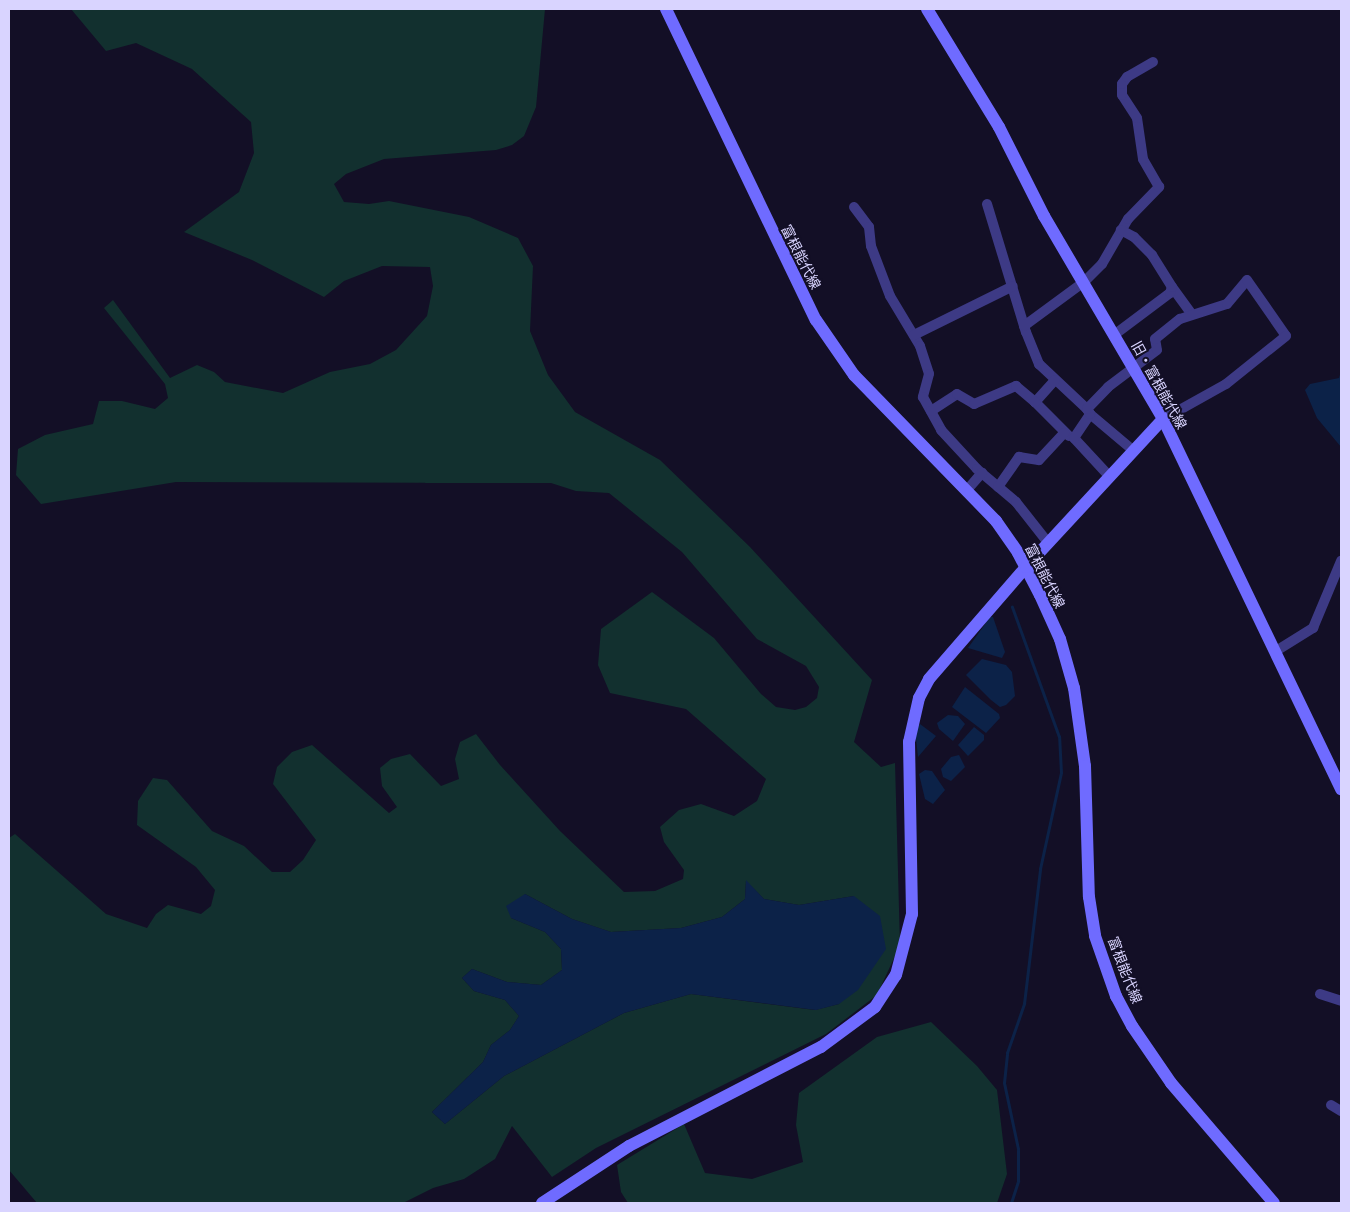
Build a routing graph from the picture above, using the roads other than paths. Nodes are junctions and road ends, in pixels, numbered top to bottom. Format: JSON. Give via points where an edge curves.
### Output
{"nodes":[{"id":1,"x":666,"y":9,"type":"edge"},
{"id":2,"x":927,"y":9,"type":"edge"},
{"id":3,"x":1153,"y":62,"type":"dead end"},
{"id":4,"x":987,"y":204,"type":"dead end"},
{"id":5,"x":854,"y":207,"type":"dead end"},
{"id":6,"x":1121,"y":230,"type":"junction"},
{"id":7,"x":1084,"y":282,"type":"junction"},
{"id":8,"x":1013,"y":286,"type":"junction"},
{"id":9,"x":1172,"y":287,"type":"junction"},
{"id":10,"x":1192,"y":316,"type":"junction"},
{"id":11,"x":1024,"y":326,"type":"junction"},
{"id":12,"x":914,"y":335,"type":"junction"},
{"id":13,"x":1114,"y":335,"type":"junction"},
{"id":14,"x":1133,"y":369,"type":"junction"},
{"id":15,"x":1056,"y":380,"type":"junction"},
{"id":16,"x":1035,"y":402,"type":"junction"},
{"id":17,"x":930,"y":411,"type":"junction"},
{"id":18,"x":1089,"y":411,"type":"junction"},
{"id":19,"x":1163,"y":419,"type":"junction"},
{"id":20,"x":1064,"y":433,"type":"junction"},
{"id":21,"x":1074,"y":438,"type":"junction"},
{"id":22,"x":1134,"y":450,"type":"junction"},
{"id":23,"x":982,"y":473,"type":"junction"},
{"id":24,"x":1110,"y":477,"type":"junction"},
{"id":25,"x":998,"y":487,"type":"junction"},
{"id":26,"x":967,"y":490,"type":"junction"},
{"id":27,"x":1050,"y":544,"type":"junction"},
{"id":28,"x":1341,"y":561,"type":"edge"},
{"id":29,"x":1026,"y":567,"type":"junction"},
{"id":30,"x":1276,"y":651,"type":"junction"},
{"id":31,"x":1341,"y":788,"type":"edge"},
{"id":32,"x":1320,"y":994,"type":"dead end"},
{"id":33,"x":1341,"y":1000,"type":"edge"},
{"id":34,"x":1331,"y":1106,"type":"dead end"},
{"id":35,"x":1341,"y":1111,"type":"edge"},
{"id":36,"x":542,"y":1203,"type":"edge"},
{"id":37,"x":1274,"y":1203,"type":"edge"}],
"edges":[{"from":1,"to":26,"type":"street","name":"富根能代線","via":[[816,320],[854,375]]},
{"from":2,"to":7,"type":"street","name":"旧・富根能代線","via":[[1000,127],[1044,216]]},
{"from":3,"to":6,"type":"street","via":[[1127,77],[1122,84],[1122,96],[1137,118],[1143,158],[1159,187]]},
{"from":4,"to":8,"type":"street"},
{"from":5,"to":12,"type":"street","via":[[869,227],[870,246],[890,296]]},
{"from":6,"to":7,"type":"street","via":[[1102,264]]},
{"from":6,"to":9,"type":"street","via":[[1134,236],[1152,255]]},
{"from":7,"to":11,"type":"street"},
{"from":7,"to":13,"type":"street","name":"旧・富根能代線"},
{"from":8,"to":11,"type":"street"},
{"from":8,"to":12,"type":"street"},
{"from":9,"to":10,"type":"street"},
{"from":9,"to":13,"type":"street","via":[[1170,292]]},
{"from":10,"to":14,"type":"street","via":[[1180,319],[1155,339],[1157,350]]},
{"from":10,"to":19,"type":"street","via":[[1227,304],[1247,280],[1286,336],[1226,384]]},
{"from":11,"to":15,"type":"street","via":[[1039,364]]},
{"from":12,"to":17,"type":"street","via":[[929,374],[923,397]]},
{"from":13,"to":14,"type":"street","name":"旧・富根能代線"},
{"from":14,"to":18,"type":"street"},
{"from":14,"to":19,"type":"street","name":"旧・富根能代線"},
{"from":15,"to":16,"type":"street"},
{"from":15,"to":18,"type":"street"},
{"from":16,"to":17,"type":"street","via":[[1016,386],[974,404],[957,394]]},
{"from":16,"to":20,"type":"street"},
{"from":17,"to":23,"type":"street","via":[[941,430]]},
{"from":18,"to":21,"type":"street"},
{"from":18,"to":22,"type":"street"},
{"from":19,"to":22,"type":"street"},
{"from":19,"to":30,"type":"street","name":"旧・富根能代線"},
{"from":20,"to":21,"type":"street"},
{"from":20,"to":25,"type":"street","via":[[1039,460],[1019,456]]},
{"from":21,"to":24,"type":"street"},
{"from":22,"to":24,"type":"street"},
{"from":23,"to":25,"type":"street"},
{"from":23,"to":26,"type":"street"},
{"from":24,"to":27,"type":"street"},
{"from":25,"to":27,"type":"street","via":[[1016,502]]},
{"from":26,"to":29,"type":"street","name":"富根能代線","via":[[996,521]]},
{"from":27,"to":29,"type":"street"},
{"from":28,"to":30,"type":"street","via":[[1313,628]]},
{"from":29,"to":36,"type":"street","via":[[930,679],[919,698],[909,742],[912,914],[896,975],[875,1007],[821,1047],[629,1146]]},
{"from":29,"to":37,"type":"street","name":"富根能代線","via":[[1060,639],[1074,688],[1086,766],[1089,897],[1096,936],[1116,996],[1136,1033],[1171,1083]]},
{"from":30,"to":31,"type":"street","name":"旧・富根能代線"},
{"from":32,"to":33,"type":"street"},
{"from":34,"to":35,"type":"street"}]}
